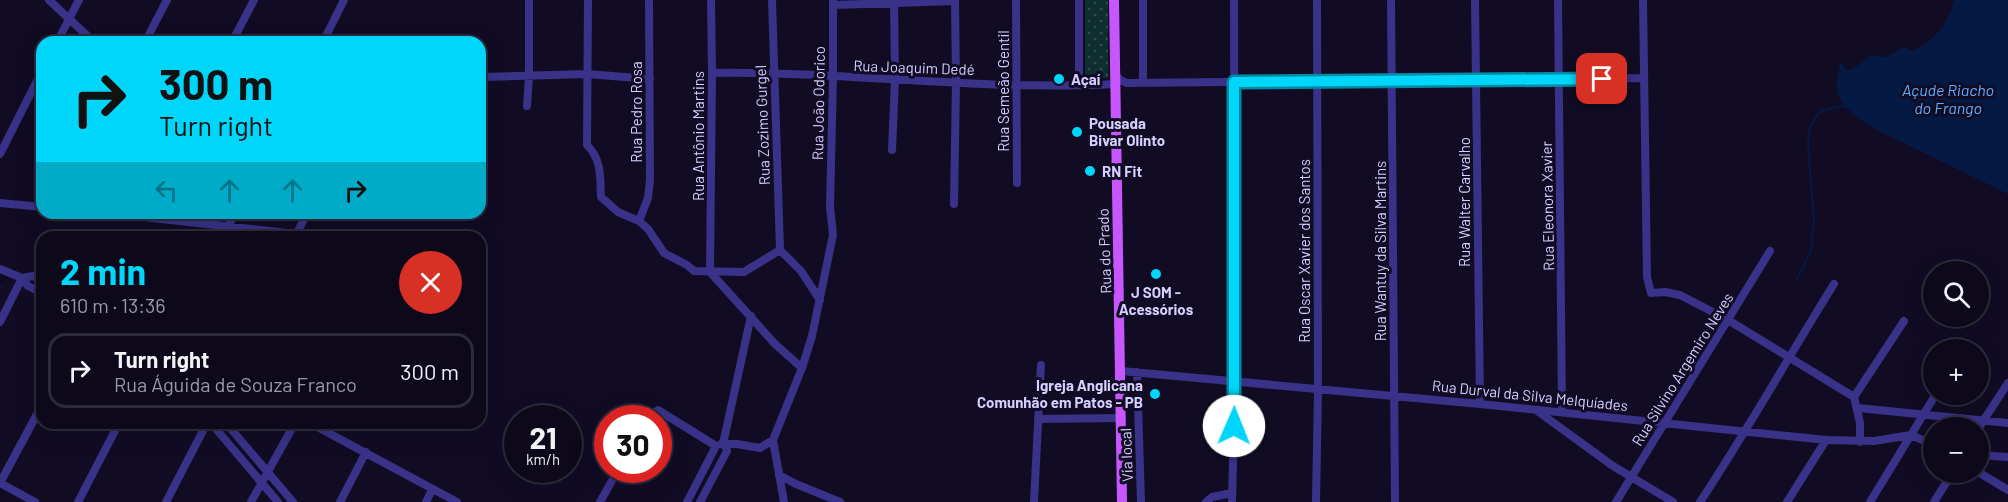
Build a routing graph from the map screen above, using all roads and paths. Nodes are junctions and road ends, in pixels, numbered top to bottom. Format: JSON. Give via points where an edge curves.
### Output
{"nodes":[{"id":1,"x":49,"y":0,"type":"edge"},
{"id":2,"x":79,"y":0,"type":"edge"},
{"id":3,"x":168,"y":0,"type":"edge"},
{"id":4,"x":254,"y":0,"type":"edge"},
{"id":5,"x":345,"y":0,"type":"edge"},
{"id":6,"x":529,"y":0,"type":"edge"},
{"id":7,"x":588,"y":0,"type":"edge"},
{"id":8,"x":649,"y":0,"type":"edge"},
{"id":9,"x":711,"y":0,"type":"edge"},
{"id":10,"x":772,"y":0,"type":"edge"},
{"id":11,"x":1016,"y":0,"type":"edge"},
{"id":12,"x":1079,"y":0,"type":"edge"},
{"id":13,"x":1114,"y":0,"type":"edge"},
{"id":14,"x":1143,"y":0,"type":"edge"},
{"id":15,"x":1234,"y":0,"type":"edge"},
{"id":16,"x":1317,"y":0,"type":"edge"},
{"id":17,"x":1391,"y":0,"type":"edge"},
{"id":18,"x":1476,"y":0,"type":"edge"},
{"id":19,"x":1558,"y":0,"type":"edge"},
{"id":20,"x":1643,"y":0,"type":"edge"},
{"id":21,"x":894,"y":1,"type":"edge"},
{"id":22,"x":955,"y":1,"type":"edge"},
{"id":23,"x":833,"y":2,"type":"edge"},
{"id":24,"x":68,"y":19,"type":"junction"},
{"id":25,"x":60,"y":36,"type":"edge"},
{"id":26,"x":87,"y":36,"type":"edge"},
{"id":27,"x":148,"y":36,"type":"edge"},
{"id":28,"x":235,"y":36,"type":"edge"},
{"id":29,"x":326,"y":36,"type":"edge"},
{"id":30,"x":712,"y":73,"type":"junction"},
{"id":31,"x":774,"y":73,"type":"junction"},
{"id":32,"x":587,"y":74,"type":"junction"},
{"id":33,"x":530,"y":76,"type":"junction"},
{"id":34,"x":486,"y":77,"type":"edge"},
{"id":35,"x":833,"y":77,"type":"junction"},
{"id":36,"x":1644,"y":78,"type":"junction"},
{"id":37,"x":650,"y":79,"type":"junction"},
{"id":38,"x":895,"y":79,"type":"junction"},
{"id":39,"x":1559,"y":80,"type":"junction"},
{"id":40,"x":1393,"y":81,"type":"junction"},
{"id":41,"x":1477,"y":81,"type":"junction"},
{"id":42,"x":1127,"y":82,"type":"junction"},
{"id":43,"x":1143,"y":82,"type":"junction"},
{"id":44,"x":1234,"y":82,"type":"junction"},
{"id":45,"x":1318,"y":82,"type":"junction"},
{"id":46,"x":36,"y":83,"type":"edge"},
{"id":47,"x":956,"y":83,"type":"junction"},
{"id":48,"x":1017,"y":83,"type":"junction"},
{"id":49,"x":1115,"y":84,"type":"junction"},
{"id":50,"x":1079,"y":86,"type":"junction"},
{"id":51,"x":527,"y":106,"type":"dead end"},
{"id":52,"x":892,"y":150,"type":"dead end"},
{"id":53,"x":0,"y":154,"type":"edge"},
{"id":54,"x":1017,"y":183,"type":"dead end"},
{"id":55,"x":0,"y":203,"type":"edge"},
{"id":56,"x":954,"y":204,"type":"dead end"},
{"id":57,"x":36,"y":206,"type":"edge"},
{"id":58,"x":177,"y":219,"type":"edge"},
{"id":59,"x":232,"y":219,"type":"edge"},
{"id":60,"x":639,"y":221,"type":"junction"},
{"id":61,"x":229,"y":225,"type":"junction"},
{"id":62,"x":226,"y":231,"type":"edge"},
{"id":63,"x":266,"y":231,"type":"edge"},
{"id":64,"x":780,"y":250,"type":"junction"},
{"id":65,"x":1770,"y":250,"type":"dead end"},
{"id":66,"x":0,"y":269,"type":"edge"},
{"id":67,"x":710,"y":272,"type":"junction"},
{"id":68,"x":22,"y":278,"type":"junction"},
{"id":69,"x":36,"y":278,"type":"edge"},
{"id":70,"x":1834,"y":284,"type":"dead end"},
{"id":71,"x":36,"y":290,"type":"edge"},
{"id":72,"x":820,"y":300,"type":"junction"},
{"id":73,"x":751,"y":316,"type":"junction"},
{"id":74,"x":1728,"y":320,"type":"junction"},
{"id":75,"x":1904,"y":321,"type":"dead end"},
{"id":76,"x":0,"y":322,"type":"edge"},
{"id":77,"x":1789,"y":357,"type":"junction"},
{"id":78,"x":1041,"y":365,"type":"dead end"},
{"id":79,"x":802,"y":368,"type":"junction"},
{"id":80,"x":1121,"y":372,"type":"junction"},
{"id":81,"x":1137,"y":372,"type":"junction"},
{"id":82,"x":1235,"y":382,"type":"junction"},
{"id":83,"x":2008,"y":383,"type":"edge"},
{"id":84,"x":1318,"y":390,"type":"junction"},
{"id":85,"x":1394,"y":396,"type":"junction"},
{"id":86,"x":1854,"y":397,"type":"junction"},
{"id":87,"x":1480,"y":404,"type":"junction"},
{"id":88,"x":1929,"y":405,"type":"edge"},
{"id":89,"x":1858,"y":408,"type":"junction"},
{"id":90,"x":1535,"y":410,"type":"junction"},
{"id":91,"x":1562,"y":412,"type":"junction"},
{"id":92,"x":1924,"y":413,"type":"junction"},
{"id":93,"x":36,"y":416,"type":"edge"},
{"id":94,"x":1943,"y":417,"type":"edge"},
{"id":95,"x":1986,"y":417,"type":"edge"},
{"id":96,"x":672,"y":418,"type":"edge"},
{"id":97,"x":1122,"y":418,"type":"junction"},
{"id":98,"x":1039,"y":419,"type":"junction"},
{"id":99,"x":1665,"y":422,"type":"junction"},
{"id":100,"x":2008,"y":423,"type":"edge"},
{"id":101,"x":1989,"y":424,"type":"edge"},
{"id":102,"x":116,"y":429,"type":"edge"},
{"id":103,"x":206,"y":429,"type":"edge"},
{"id":104,"x":214,"y":429,"type":"edge"},
{"id":105,"x":231,"y":429,"type":"edge"},
{"id":106,"x":292,"y":429,"type":"edge"},
{"id":107,"x":322,"y":429,"type":"edge"},
{"id":108,"x":1745,"y":433,"type":"junction"},
{"id":109,"x":1911,"y":435,"type":"junction"},
{"id":110,"x":773,"y":440,"type":"junction"},
{"id":111,"x":1826,"y":440,"type":"junction"},
{"id":112,"x":1923,"y":440,"type":"edge"},
{"id":113,"x":1860,"y":442,"type":"junction"},
{"id":114,"x":722,"y":447,"type":"junction"},
{"id":115,"x":366,"y":452,"type":"junction"},
{"id":116,"x":1989,"y":456,"type":"edge"},
{"id":117,"x":2008,"y":458,"type":"edge"},
{"id":118,"x":267,"y":472,"type":"junction"},
{"id":119,"x":779,"y":475,"type":"junction"},
{"id":120,"x":1631,"y":477,"type":"junction"},
{"id":121,"x":1989,"y":479,"type":"edge"},
{"id":122,"x":262,"y":482,"type":"junction"},
{"id":123,"x":0,"y":483,"type":"edge"},
{"id":124,"x":611,"y":483,"type":"edge"},
{"id":125,"x":1946,"y":483,"type":"edge"},
{"id":126,"x":432,"y":490,"type":"junction"},
{"id":127,"x":2008,"y":490,"type":"edge"},
{"id":128,"x":1232,"y":498,"type":"edge"},
{"id":129,"x":36,"y":502,"type":"edge"},
{"id":130,"x":78,"y":502,"type":"edge"},
{"id":131,"x":166,"y":502,"type":"edge"},
{"id":132,"x":251,"y":502,"type":"edge"},
{"id":133,"x":278,"y":502,"type":"edge"},
{"id":134,"x":293,"y":502,"type":"edge"},
{"id":135,"x":339,"y":502,"type":"edge"},
{"id":136,"x":426,"y":502,"type":"edge"},
{"id":137,"x":457,"y":502,"type":"edge"},
{"id":138,"x":600,"y":502,"type":"edge"},
{"id":139,"x":687,"y":502,"type":"edge"},
{"id":140,"x":700,"y":502,"type":"edge"},
{"id":141,"x":784,"y":502,"type":"edge"},
{"id":142,"x":840,"y":502,"type":"edge"},
{"id":143,"x":1034,"y":502,"type":"edge"},
{"id":144,"x":1122,"y":502,"type":"edge"},
{"id":145,"x":1141,"y":502,"type":"edge"},
{"id":146,"x":1206,"y":502,"type":"edge"},
{"id":147,"x":1316,"y":502,"type":"edge"},
{"id":148,"x":1395,"y":502,"type":"edge"},
{"id":149,"x":1616,"y":502,"type":"edge"},
{"id":150,"x":1673,"y":502,"type":"edge"},
{"id":151,"x":1700,"y":502,"type":"edge"},
{"id":152,"x":1787,"y":502,"type":"edge"},
{"id":153,"x":1870,"y":502,"type":"edge"},
{"id":154,"x":1934,"y":502,"type":"edge"}],
"edges":[{"from":1,"to":24,"type":"street"},
{"from":2,"to":24,"type":"street"},
{"from":3,"to":27,"type":"street"},
{"from":4,"to":28,"type":"street"},
{"from":5,"to":29,"type":"street"},
{"from":6,"to":33,"type":"street"},
{"from":7,"to":32,"type":"street"},
{"from":8,"to":37,"type":"street","name":"Rua Pedro Rosa"},
{"from":9,"to":30,"type":"street","name":"Rua Antônio Martins"},
{"from":10,"to":31,"type":"street","name":"Rua Zozimo Gurgel"},
{"from":11,"to":48,"type":"street","name":"Rua Semeão Gentil"},
{"from":12,"to":50,"type":"street"},
{"from":13,"to":49,"type":"main road","name":"Rua do Prado"},
{"from":14,"to":43,"type":"street"},
{"from":15,"to":44,"type":"street"},
{"from":16,"to":45,"type":"street","name":"Rua Oscar Xavier dos Santos"},
{"from":17,"to":40,"type":"street","name":"Rua Wantuy da Silva Martins"},
{"from":18,"to":41,"type":"street","name":"Rua Walter Carvalho"},
{"from":19,"to":39,"type":"street","name":"Rua Eleonora Xavier"},
{"from":20,"to":36,"type":"street"},
{"from":21,"to":22,"type":"street"},
{"from":21,"to":23,"type":"street"},
{"from":21,"to":38,"type":"street"},
{"from":22,"to":47,"type":"street"},
{"from":23,"to":35,"type":"street","name":"Rua João Odorico"},
{"from":24,"to":25,"type":"street"},
{"from":24,"to":26,"type":"street"},
{"from":30,"to":31,"type":"street","name":"Rua Joaquim Dedé"},
{"from":30,"to":67,"type":"street","name":"Rua Antônio Martins"},
{"from":31,"to":35,"type":"street","name":"Rua Joaquim Dedé"},
{"from":31,"to":64,"type":"street","name":"Rua Zozimo Gurgel"},
{"from":32,"to":33,"type":"street"},
{"from":32,"to":37,"type":"street"},
{"from":32,"to":60,"type":"street","via":[[587,145],[598,160],[601,197],[618,212]]},
{"from":33,"to":34,"type":"street"},
{"from":33,"to":51,"type":"street"},
{"from":35,"to":38,"type":"street","name":"Rua Joaquim Dedé"},
{"from":35,"to":72,"type":"street","name":"Rua João Odorico","via":[[833,235]]},
{"from":36,"to":39,"type":"street"},
{"from":36,"to":74,"type":"street","via":[[1647,277],[1651,293],[1680,295]]},
{"from":37,"to":60,"type":"street","name":"Rua Pedro Rosa","via":[[648,198]]},
{"from":38,"to":47,"type":"street","name":"Rua Joaquim Dedé"},
{"from":38,"to":52,"type":"street"},
{"from":39,"to":41,"type":"street"},
{"from":39,"to":91,"type":"street","name":"Rua Eleonora Xavier"},
{"from":40,"to":41,"type":"street"},
{"from":40,"to":45,"type":"street"},
{"from":40,"to":85,"type":"street","name":"Rua Wantuy da Silva Martins"},
{"from":41,"to":87,"type":"street","name":"Rua Walter Carvalho"},
{"from":42,"to":43,"type":"street"},
{"from":42,"to":49,"type":"street"},
{"from":42,"to":49,"type":"street","via":[[1120,80]]},
{"from":43,"to":44,"type":"street"},
{"from":44,"to":45,"type":"street"},
{"from":44,"to":82,"type":"street"},
{"from":45,"to":84,"type":"street","name":"Rua Oscar Xavier dos Santos"},
{"from":46,"to":53,"type":"street"},
{"from":47,"to":48,"type":"street","name":"Rua Joaquim Dedé"},
{"from":47,"to":56,"type":"street"},
{"from":48,"to":50,"type":"street","name":"Rua Joaquim Dedé"},
{"from":48,"to":54,"type":"street","name":"Rua Semeão Gentil"},
{"from":49,"to":50,"type":"street","name":"Rua Joaquim Dedé"},
{"from":49,"to":80,"type":"main road","name":"Rua do Prado"},
{"from":55,"to":57,"type":"street"},
{"from":58,"to":61,"type":"street"},
{"from":59,"to":61,"type":"street"},
{"from":60,"to":67,"type":"street","via":[[664,253],[694,271]]},
{"from":61,"to":62,"type":"street"},
{"from":61,"to":63,"type":"street"},
{"from":64,"to":67,"type":"street","via":[[744,272]]},
{"from":64,"to":72,"type":"street","via":[[801,271]]},
{"from":65,"to":74,"type":"street","name":"Rua Silvino Argemiro Neves"},
{"from":66,"to":68,"type":"street"},
{"from":67,"to":73,"type":"street"},
{"from":68,"to":69,"type":"street"},
{"from":68,"to":71,"type":"street"},
{"from":68,"to":76,"type":"street"},
{"from":70,"to":77,"type":"street"},
{"from":72,"to":79,"type":"street","name":"Rua João Odorico"},
{"from":73,"to":79,"type":"street"},
{"from":73,"to":114,"type":"street"},
{"from":74,"to":77,"type":"street"},
{"from":74,"to":99,"type":"street","name":"Rua Silvino Argemiro Neves"},
{"from":75,"to":86,"type":"street"},
{"from":77,"to":86,"type":"street"},
{"from":77,"to":108,"type":"street"},
{"from":78,"to":98,"type":"street"},
{"from":79,"to":110,"type":"street","name":"Rua João Odorico"},
{"from":80,"to":81,"type":"street","name":"Rua Durval da Silva Melquíades"},
{"from":80,"to":97,"type":"main road","name":"Rua do Prado"},
{"from":81,"to":82,"type":"street","name":"Rua Durval da Silva Melquíades"},
{"from":81,"to":145,"type":"street","name":"Via local"},
{"from":82,"to":84,"type":"street","name":"Rua Durval da Silva Melquíades"},
{"from":82,"to":128,"type":"street"},
{"from":83,"to":95,"type":"street"},
{"from":84,"to":85,"type":"street","name":"Rua Durval da Silva Melquíades"},
{"from":84,"to":147,"type":"street","name":"Rua Oscar Xavier dos Santos"},
{"from":85,"to":87,"type":"street","name":"Rua Durval da Silva Melquíades"},
{"from":85,"to":148,"type":"street","name":"Rua Wantuy da Silva Martins"},
{"from":86,"to":89,"type":"street"},
{"from":87,"to":90,"type":"street","name":"Rua Durval da Silva Melquíades"},
{"from":88,"to":92,"type":"street"},
{"from":89,"to":92,"type":"street"},
{"from":89,"to":113,"type":"street"},
{"from":90,"to":91,"type":"street","name":"Rua Durval da Silva Melquíades"},
{"from":90,"to":120,"type":"street"},
{"from":91,"to":99,"type":"street","name":"Rua Durval da Silva Melquíades"},
{"from":92,"to":94,"type":"street"},
{"from":92,"to":109,"type":"street"},
{"from":93,"to":123,"type":"street"},
{"from":96,"to":114,"type":"street"},
{"from":97,"to":98,"type":"street"},
{"from":97,"to":144,"type":"main road","name":"Rua do Prado"},
{"from":98,"to":143,"type":"street"},
{"from":99,"to":108,"type":"street","name":"Rua Durval da Silva Melquíades"},
{"from":99,"to":120,"type":"street","name":"Rua Silvino Argemiro Neves"},
{"from":100,"to":101,"type":"street"},
{"from":102,"to":130,"type":"street"},
{"from":103,"to":131,"type":"street"},
{"from":104,"to":122,"type":"street"},
{"from":105,"to":118,"type":"street"},
{"from":106,"to":118,"type":"street"},
{"from":107,"to":115,"type":"street"},
{"from":108,"to":111,"type":"street","name":"Rua Durval da Silva Melquíades"},
{"from":108,"to":151,"type":"street"},
{"from":109,"to":112,"type":"street"},
{"from":109,"to":113,"type":"street","name":"Rua Durval da Silva Melquíades"},
{"from":109,"to":153,"type":"street"},
{"from":110,"to":114,"type":"street","via":[[760,447]]},
{"from":110,"to":119,"type":"street"},
{"from":111,"to":113,"type":"street","name":"Rua Durval da Silva Melquíades"},
{"from":111,"to":152,"type":"street"},
{"from":114,"to":139,"type":"street"},
{"from":114,"to":140,"type":"street"},
{"from":115,"to":126,"type":"street"},
{"from":115,"to":135,"type":"street"},
{"from":116,"to":117,"type":"street"},
{"from":118,"to":122,"type":"street"},
{"from":118,"to":134,"type":"street"},
{"from":119,"to":141,"type":"street"},
{"from":119,"to":142,"type":"street"},
{"from":120,"to":149,"type":"street","name":"Rua Silvino Argemiro Neves"},
{"from":120,"to":150,"type":"street"},
{"from":121,"to":127,"type":"street"},
{"from":122,"to":132,"type":"street"},
{"from":122,"to":133,"type":"street"},
{"from":123,"to":129,"type":"street"},
{"from":124,"to":138,"type":"street"},
{"from":125,"to":154,"type":"street"},
{"from":126,"to":136,"type":"street"},
{"from":126,"to":137,"type":"street"},
{"from":128,"to":146,"type":"street","via":[[1212,496]]}]}
